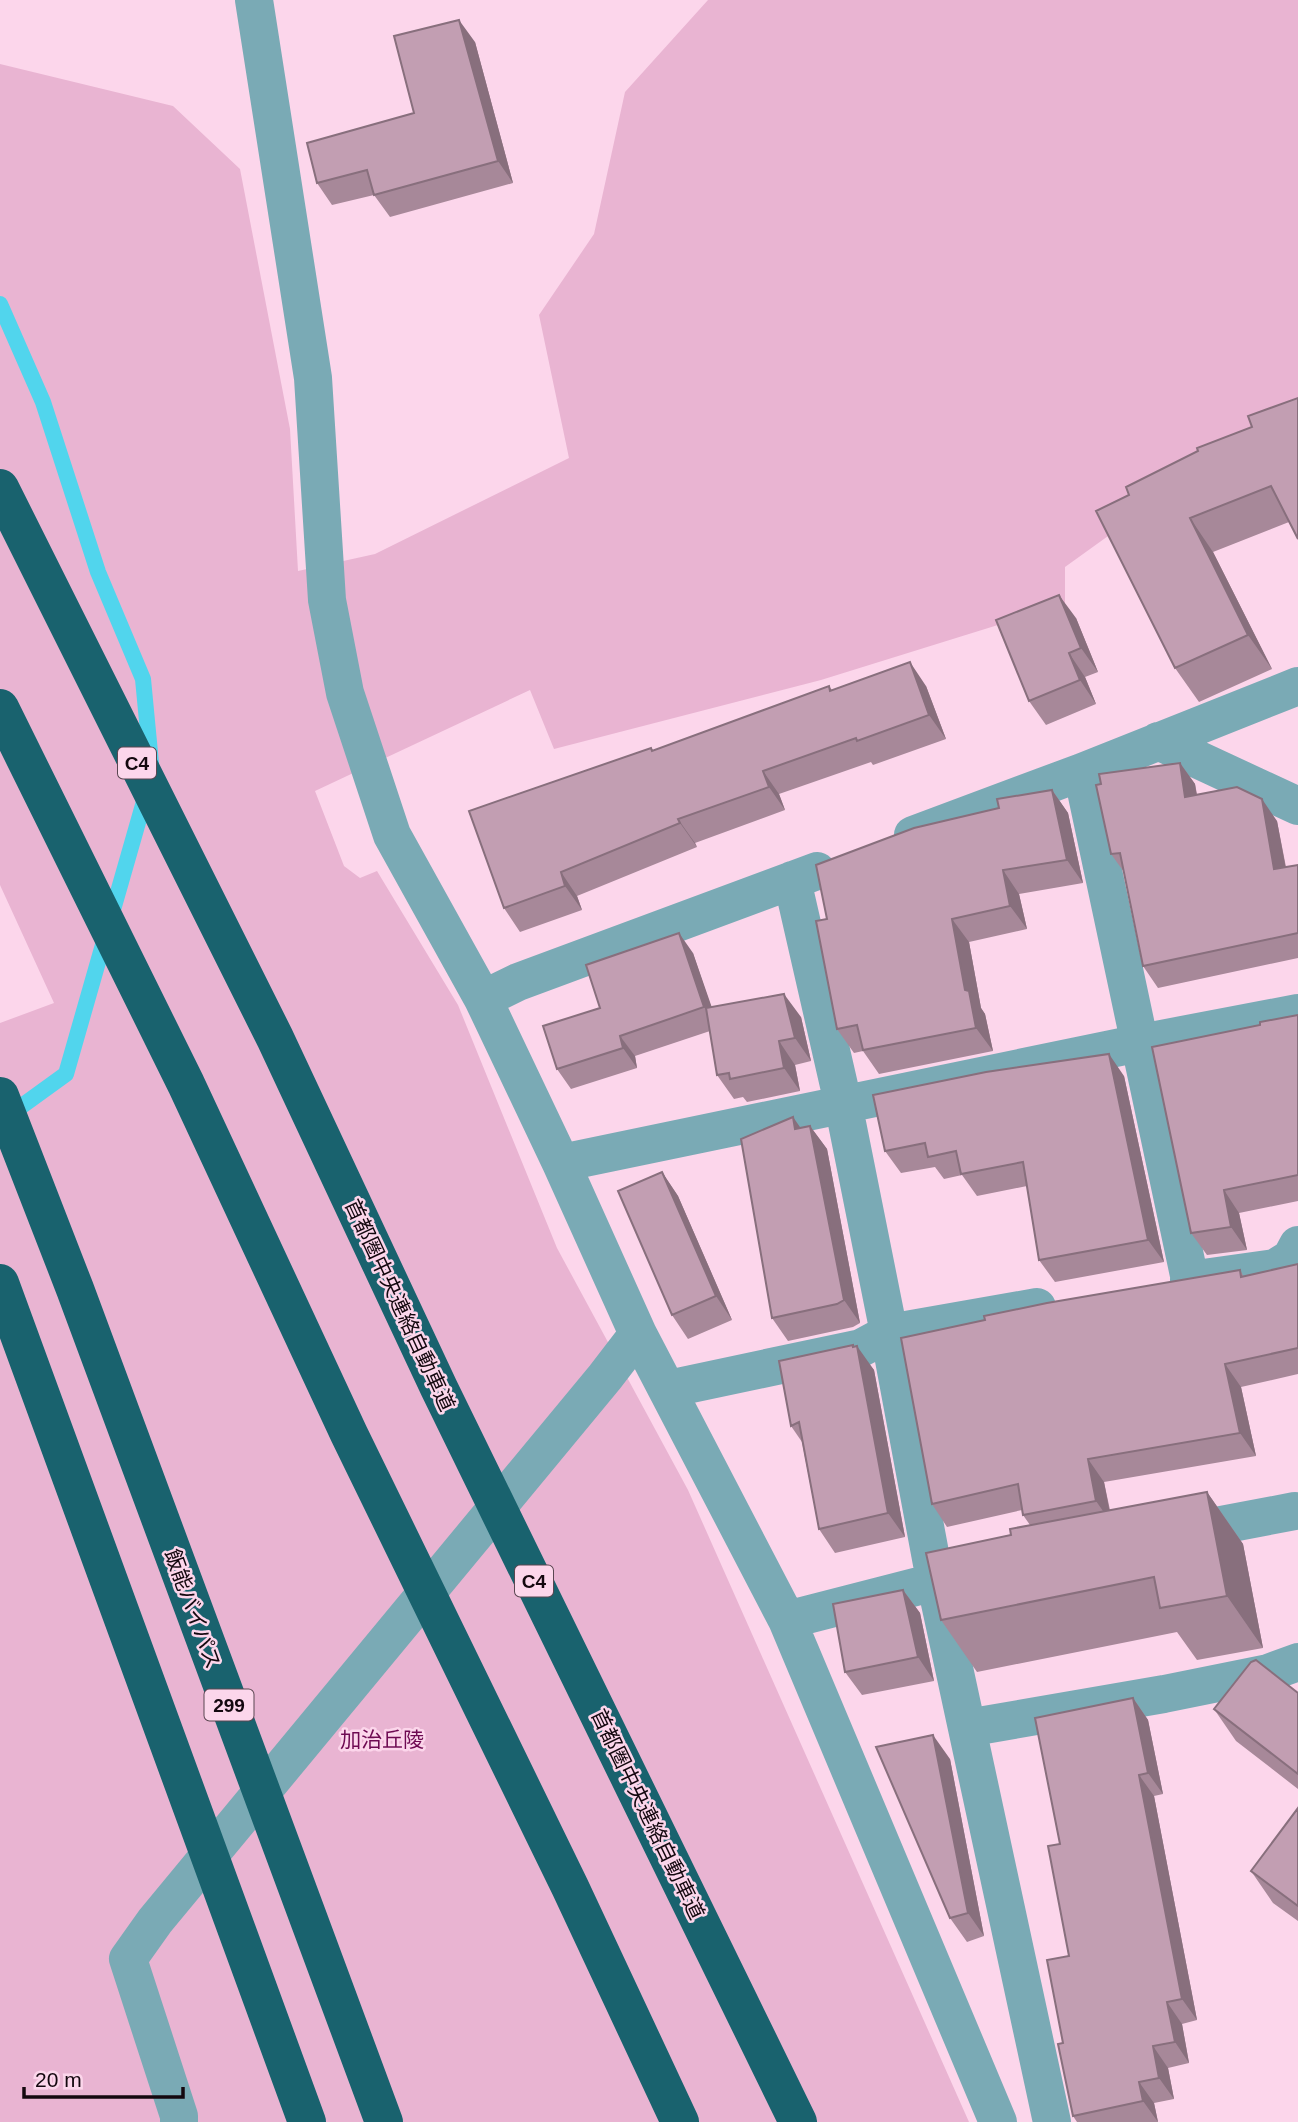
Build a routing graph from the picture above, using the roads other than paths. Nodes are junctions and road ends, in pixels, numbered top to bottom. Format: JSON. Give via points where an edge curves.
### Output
{"nodes":[{"id":1,"x":254,"y":0,"type":"edge"},
{"id":2,"x":0,"y":488,"type":"edge"},
{"id":3,"x":1298,"y":686,"type":"edge"},
{"id":4,"x":0,"y":708,"type":"edge"},
{"id":5,"x":1158,"y":741,"type":"junction"},
{"id":6,"x":1082,"y":772,"type":"junction"},
{"id":7,"x":1298,"y":806,"type":"edge"},
{"id":8,"x":792,"y":880,"type":"junction"},
{"id":9,"x":483,"y":999,"type":"junction"},
{"id":10,"x":1298,"y":1013,"type":"edge"},
{"id":11,"x":1140,"y":1043,"type":"junction"},
{"id":12,"x":0,"y":1097,"type":"edge"},
{"id":13,"x":843,"y":1103,"type":"junction"},
{"id":14,"x":561,"y":1163,"type":"junction"},
{"id":15,"x":1298,"y":1245,"type":"edge"},
{"id":16,"x":1190,"y":1280,"type":"junction"},
{"id":17,"x":1149,"y":1287,"type":"edge"},
{"id":18,"x":7,"y":1300,"type":"edge"},
{"id":19,"x":1067,"y":1302,"type":"edge"},
{"id":20,"x":889,"y":1333,"type":"junction"},
{"id":21,"x":638,"y":1334,"type":"junction"},
{"id":22,"x":668,"y":1389,"type":"junction"},
{"id":23,"x":1295,"y":1511,"type":"dead end"},
{"id":24,"x":1148,"y":1539,"type":"edge"},
{"id":25,"x":988,"y":1570,"type":"edge"},
{"id":26,"x":935,"y":1580,"type":"junction"},
{"id":27,"x":787,"y":1620,"type":"junction"},
{"id":28,"x":1298,"y":1662,"type":"edge"},
{"id":29,"x":967,"y":1728,"type":"junction"},
{"id":30,"x":179,"y":2122,"type":"edge"},
{"id":31,"x":307,"y":2122,"type":"edge"},
{"id":32,"x":384,"y":2122,"type":"edge"},
{"id":33,"x":680,"y":2122,"type":"edge"},
{"id":34,"x":798,"y":2122,"type":"edge"},
{"id":35,"x":998,"y":2122,"type":"edge"},
{"id":36,"x":1052,"y":2122,"type":"edge"}],
"edges":[{"from":1,"to":9,"type":"street","via":[[313,379],[327,600],[345,693],[393,835]]},
{"from":2,"to":34,"type":"highway","name":"首都圏中央連絡自動車道","number":"C4","via":[[275,1038],[439,1388]]},
{"from":3,"to":5,"type":"street"},
{"from":4,"to":33,"type":"highway","via":[[186,1084]]},
{"from":5,"to":6,"type":"street"},
{"from":5,"to":7,"type":"street"},
{"from":6,"to":8,"type":"street"},
{"from":6,"to":11,"type":"street"},
{"from":8,"to":9,"type":"street"},
{"from":8,"to":13,"type":"street"},
{"from":9,"to":14,"type":"street"},
{"from":10,"to":11,"type":"street"},
{"from":11,"to":13,"type":"street"},
{"from":11,"to":16,"type":"street"},
{"from":12,"to":32,"type":"highway","name":"飯能バイパス","number":"299"},
{"from":13,"to":14,"type":"street"},
{"from":13,"to":20,"type":"street"},
{"from":14,"to":21,"type":"street"},
{"from":15,"to":16,"type":"street","via":[[1291,1258],[1275,1268]]},
{"from":16,"to":17,"type":"street"},
{"from":18,"to":31,"type":"highway"},
{"from":19,"to":20,"type":"street"},
{"from":20,"to":22,"type":"street","via":[[861,1348]]},
{"from":20,"to":26,"type":"street"},
{"from":21,"to":22,"type":"street"},
{"from":21,"to":30,"type":"street","via":[[128,1959]]},
{"from":22,"to":27,"type":"street"},
{"from":23,"to":24,"type":"street"},
{"from":25,"to":26,"type":"street"},
{"from":26,"to":27,"type":"street"},
{"from":26,"to":29,"type":"street"},
{"from":27,"to":35,"type":"street"},
{"from":28,"to":29,"type":"street","via":[[1164,1694]]},
{"from":29,"to":36,"type":"street"}]}
